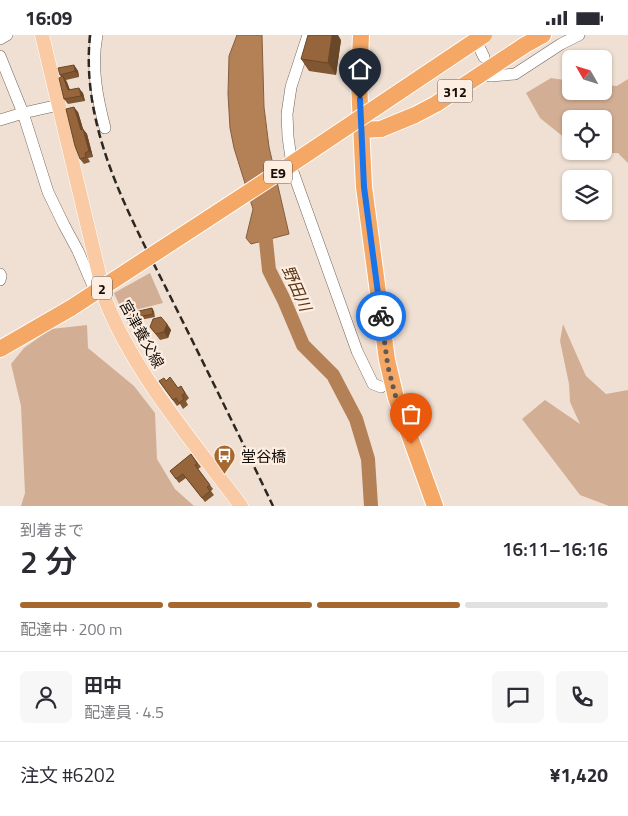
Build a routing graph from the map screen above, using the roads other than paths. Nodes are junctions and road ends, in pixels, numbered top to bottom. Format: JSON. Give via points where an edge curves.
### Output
{"nodes":[{"id":1,"x":6,"y":35,"type":"edge"},
{"id":2,"x":42,"y":35,"type":"edge"},
{"id":3,"x":97,"y":35,"type":"edge"},
{"id":4,"x":308,"y":35,"type":"edge"},
{"id":5,"x":361,"y":35,"type":"edge"},
{"id":6,"x":474,"y":35,"type":"edge"},
{"id":7,"x":484,"y":35,"type":"edge"},
{"id":8,"x":529,"y":35,"type":"edge"},
{"id":9,"x":543,"y":35,"type":"edge"},
{"id":10,"x":579,"y":35,"type":"edge"},
{"id":11,"x":0,"y":39,"type":"edge"},
{"id":12,"x":0,"y":56,"type":"edge"},
{"id":13,"x":484,"y":57,"type":"dead end"},
{"id":14,"x":489,"y":73,"type":"dead end"},
{"id":15,"x":59,"y":105,"type":"junction"},
{"id":16,"x":23,"y":113,"type":"junction"},
{"id":17,"x":0,"y":120,"type":"edge"},
{"id":18,"x":105,"y":128,"type":"dead end"},
{"id":19,"x":361,"y":130,"type":"junction"},
{"id":20,"x":0,"y":274,"type":"edge"},
{"id":21,"x":0,"y":280,"type":"edge"},
{"id":22,"x":105,"y":299,"type":"junction"},
{"id":23,"x":0,"y":349,"type":"edge"},
{"id":24,"x":381,"y":387,"type":"dead end"},
{"id":25,"x":241,"y":506,"type":"edge"},
{"id":26,"x":435,"y":506,"type":"edge"}],
"edges":[{"from":1,"to":11,"type":"street"},
{"from":2,"to":15,"type":"main road","name":"宮津養父線","number":"2"},
{"from":3,"to":18,"type":"street","via":[[96,88]]},
{"from":4,"to":24,"type":"street","via":[[291,87],[287,115],[294,172],[357,351],[373,384]]},
{"from":5,"to":19,"type":"highway"},
{"from":6,"to":13,"type":"street"},
{"from":7,"to":23,"type":"highway","number":"E9","bridge":true,"via":[[71,308]]},
{"from":8,"to":19,"type":"highway","number":"312","via":[[413,107]]},
{"from":9,"to":19,"type":"highway","number":"312","via":[[415,115],[381,129]]},
{"from":10,"to":14,"type":"street","via":[[515,74],[490,76]]},
{"from":12,"to":16,"type":"street"},
{"from":15,"to":16,"type":"street"},
{"from":15,"to":22,"type":"main road","name":"宮津養父線","number":"2"},
{"from":16,"to":17,"type":"street"},
{"from":16,"to":22,"type":"street","via":[[48,192],[93,286]]},
{"from":19,"to":26,"type":"highway","via":[[364,187],[387,360],[396,398]]},
{"from":20,"to":21,"type":"street"},
{"from":22,"to":25,"type":"main road","name":"宮津養父線","number":"2","via":[[126,343],[158,395]]}]}
